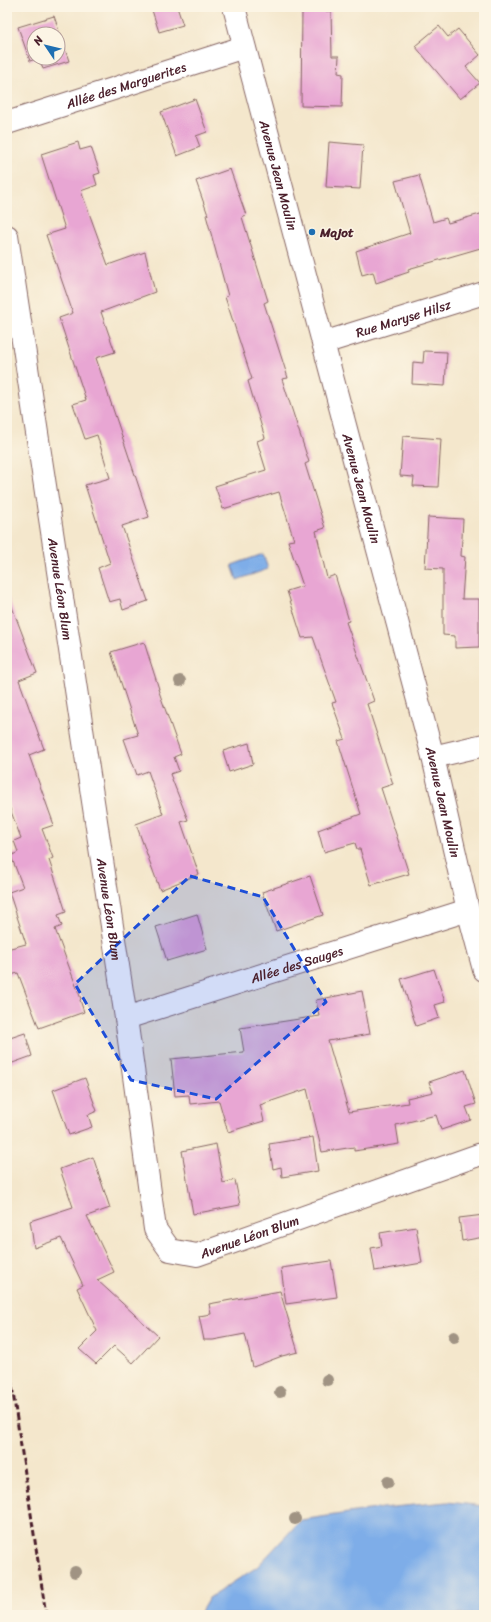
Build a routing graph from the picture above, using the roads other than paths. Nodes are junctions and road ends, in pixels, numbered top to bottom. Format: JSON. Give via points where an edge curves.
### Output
{"nodes":[{"id":1,"x":234,"y":7,"type":"edge"},
{"id":2,"x":244,"y":47,"type":"junction"},
{"id":3,"x":7,"y":123,"type":"edge"},
{"id":4,"x":7,"y":236,"type":"edge"},
{"id":5,"x":484,"y":293,"type":"edge"},
{"id":6,"x":323,"y":343,"type":"junction"},
{"id":7,"x":484,"y":745,"type":"edge"},
{"id":8,"x":433,"y":756,"type":"junction"},
{"id":9,"x":468,"y":910,"type":"junction"},
{"id":10,"x":484,"y":970,"type":"edge"},
{"id":11,"x":126,"y":1018,"type":"junction"},
{"id":12,"x":484,"y":1153,"type":"edge"}],
"edges":[{"from":1,"to":2,"type":"street","name":"Avenue Jean Moulin"},
{"from":2,"to":3,"type":"street","name":"Allée des Marguerites"},
{"from":2,"to":6,"type":"street","name":"Avenue Jean Moulin"},
{"from":4,"to":11,"type":"street","name":"Avenue Léon Blum"},
{"from":5,"to":6,"type":"street","name":"Rue Maryse Hilsz"},
{"from":6,"to":8,"type":"street","name":"Avenue Jean Moulin"},
{"from":7,"to":8,"type":"street"},
{"from":8,"to":9,"type":"street","name":"Avenue Jean Moulin"},
{"from":9,"to":10,"type":"street","name":"Avenue Jean Moulin"},
{"from":9,"to":11,"type":"street","name":"Allée des Sauges"},
{"from":11,"to":12,"type":"street","name":"Avenue Léon Blum","via":[[155,1229],[170,1250],[197,1255]]}]}
